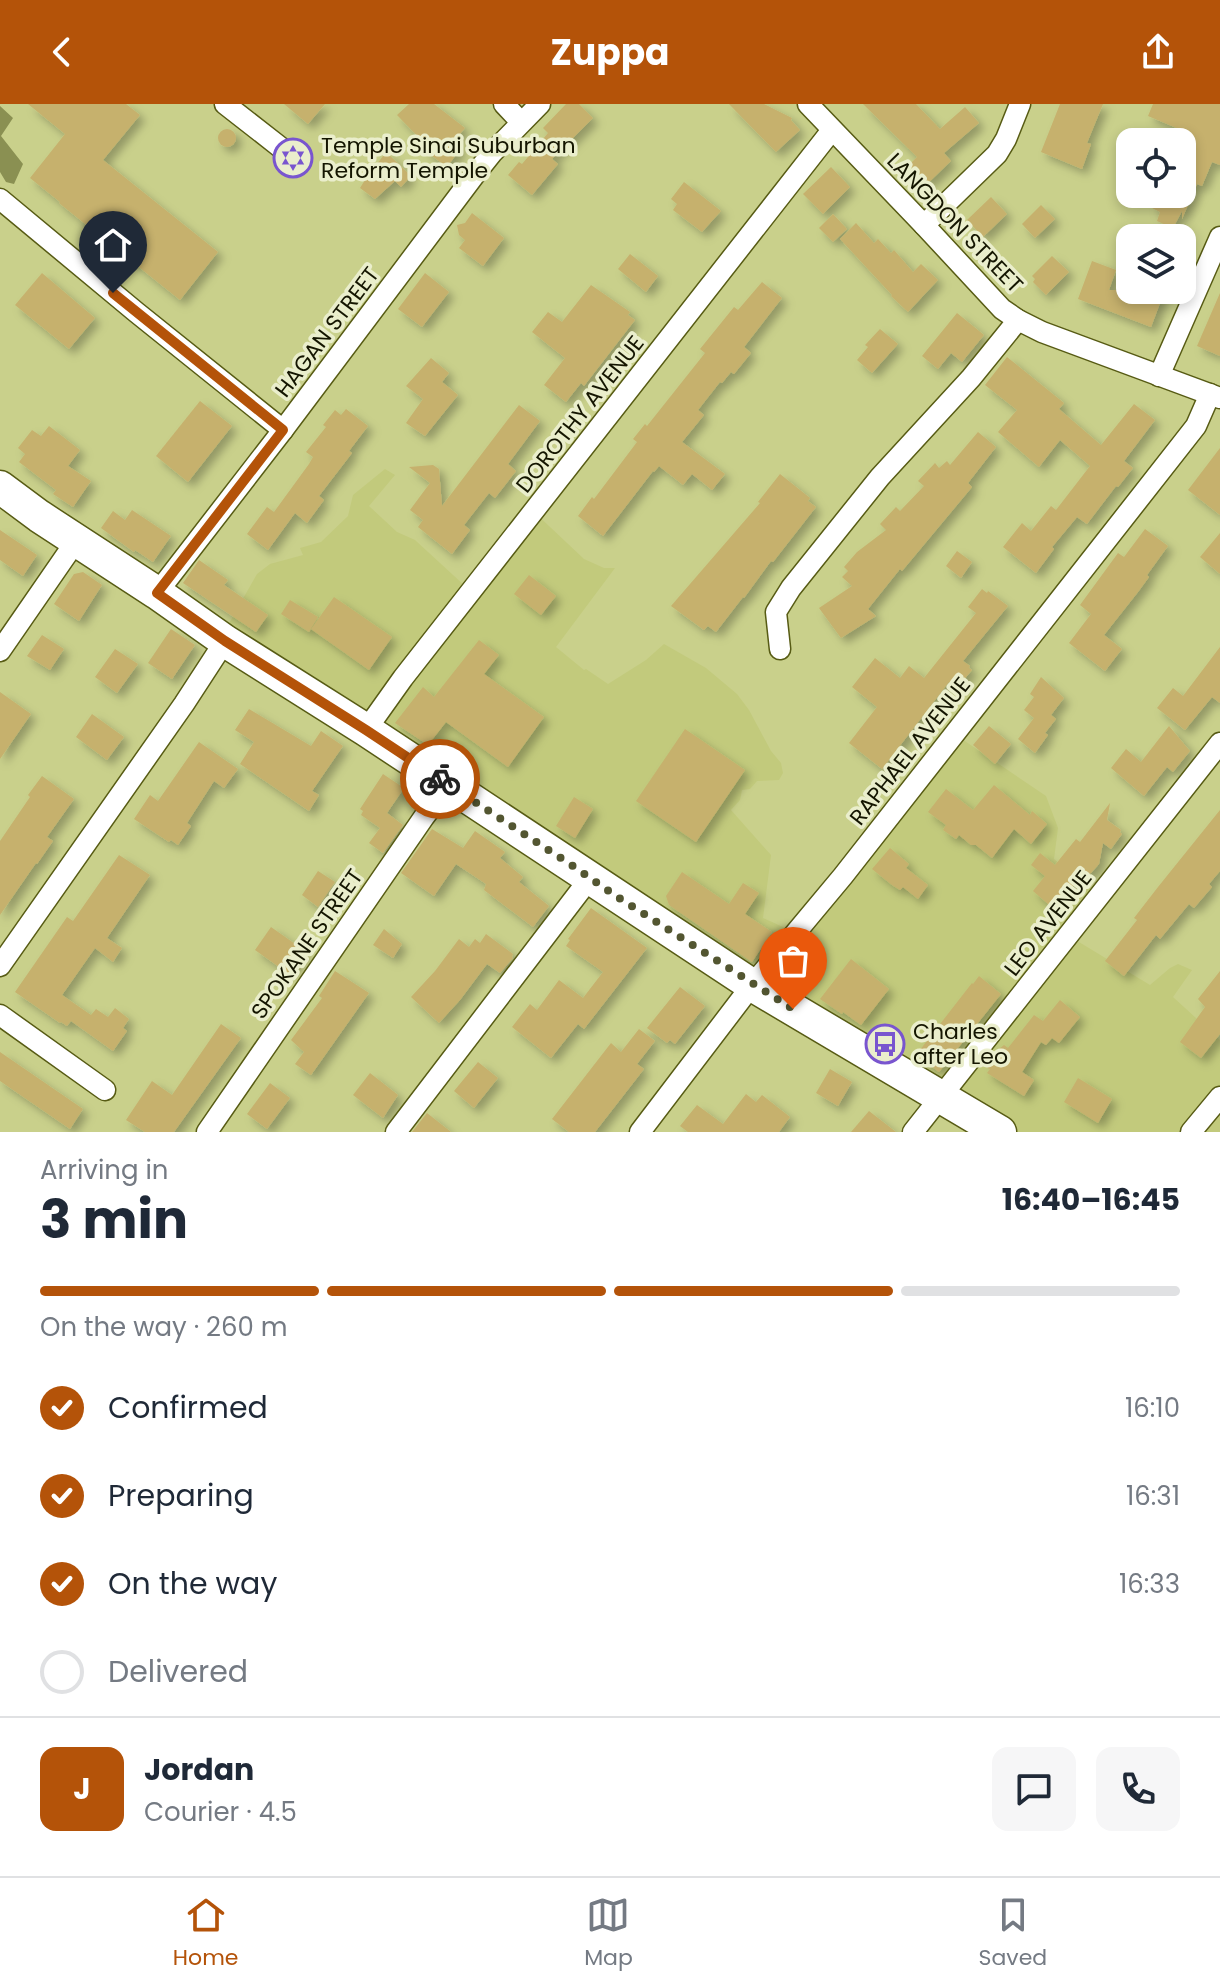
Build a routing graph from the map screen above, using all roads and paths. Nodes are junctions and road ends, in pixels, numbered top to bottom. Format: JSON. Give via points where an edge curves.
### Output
{"nodes":[{"id":1,"x":225,"y":104,"type":"edge"},
{"id":2,"x":504,"y":104,"type":"edge"},
{"id":3,"x":540,"y":104,"type":"edge"},
{"id":4,"x":808,"y":104,"type":"edge"},
{"id":5,"x":1020,"y":104,"type":"edge"},
{"id":6,"x":521,"y":122,"type":"junction"},
{"id":7,"x":832,"y":130,"type":"junction"},
{"id":8,"x":280,"y":147,"type":"dead end"},
{"id":9,"x":0,"y":199,"type":"edge"},
{"id":10,"x":924,"y":225,"type":"junction"},
{"id":11,"x":1220,"y":237,"type":"edge"},
{"id":12,"x":1018,"y":320,"type":"junction"},
{"id":13,"x":1159,"y":376,"type":"junction"},
{"id":14,"x":1215,"y":396,"type":"edge"},
{"id":15,"x":283,"y":430,"type":"junction"},
{"id":16,"x":0,"y":487,"type":"edge"},
{"id":17,"x":76,"y":541,"type":"junction"},
{"id":18,"x":157,"y":593,"type":"junction"},
{"id":19,"x":225,"y":641,"type":"junction"},
{"id":20,"x":780,"y":649,"type":"dead end"},
{"id":21,"x":0,"y":651,"type":"edge"},
{"id":22,"x":366,"y":730,"type":"junction"},
{"id":23,"x":1220,"y":743,"type":"edge"},
{"id":24,"x":448,"y":785,"type":"junction"},
{"id":25,"x":590,"y":878,"type":"junction"},
{"id":26,"x":0,"y":966,"type":"edge"},
{"id":27,"x":752,"y":985,"type":"junction"},
{"id":28,"x":0,"y":1015,"type":"edge"},
{"id":29,"x":105,"y":1090,"type":"dead end"},
{"id":30,"x":941,"y":1097,"type":"junction"},
{"id":31,"x":1220,"y":1097,"type":"edge"},
{"id":32,"x":207,"y":1132,"type":"edge"},
{"id":33,"x":396,"y":1132,"type":"edge"},
{"id":34,"x":640,"y":1132,"type":"edge"},
{"id":35,"x":913,"y":1132,"type":"edge"},
{"id":36,"x":1000,"y":1132,"type":"edge"},
{"id":37,"x":1191,"y":1132,"type":"edge"}],
"edges":[{"from":1,"to":8,"type":"street"},
{"from":2,"to":6,"type":"street"},
{"from":3,"to":6,"type":"street","name":"HAGAN STREET"},
{"from":4,"to":7,"type":"street","name":"LANGDON STREET"},
{"from":5,"to":10,"type":"street","via":[[997,154]]},
{"from":6,"to":15,"type":"street","name":"HAGAN STREET","via":[[476,173]]},
{"from":7,"to":10,"type":"street","name":"LANGDON STREET"},
{"from":7,"to":22,"type":"street","name":"DOROTHY AVENUE"},
{"from":9,"to":15,"type":"street"},
{"from":10,"to":12,"type":"street","name":"LANGDON STREET"},
{"from":11,"to":13,"type":"street"},
{"from":12,"to":13,"type":"street","name":"LANGDON STREET"},
{"from":12,"to":20,"type":"street","via":[[791,588],[776,612]]},
{"from":13,"to":14,"type":"street","name":"LANGDON STREET"},
{"from":14,"to":27,"type":"street","name":"RAPHAEL AVENUE","via":[[843,876]]},
{"from":15,"to":18,"type":"street","name":"HAGAN STREET"},
{"from":16,"to":17,"type":"main road"},
{"from":17,"to":18,"type":"main road"},
{"from":17,"to":21,"type":"street"},
{"from":18,"to":19,"type":"main road"},
{"from":19,"to":22,"type":"main road"},
{"from":19,"to":26,"type":"street"},
{"from":22,"to":24,"type":"main road"},
{"from":23,"to":30,"type":"street","name":"LEO AVENUE"},
{"from":24,"to":25,"type":"main road"},
{"from":24,"to":32,"type":"street","name":"SPOKANE STREET"},
{"from":25,"to":27,"type":"main road"},
{"from":25,"to":33,"type":"street"},
{"from":27,"to":30,"type":"main road"},
{"from":27,"to":34,"type":"street","name":"RAPHAEL AVENUE"},
{"from":28,"to":29,"type":"street"},
{"from":30,"to":35,"type":"street","name":"LEO AVENUE"},
{"from":30,"to":36,"type":"main road"},
{"from":31,"to":37,"type":"street"}]}
